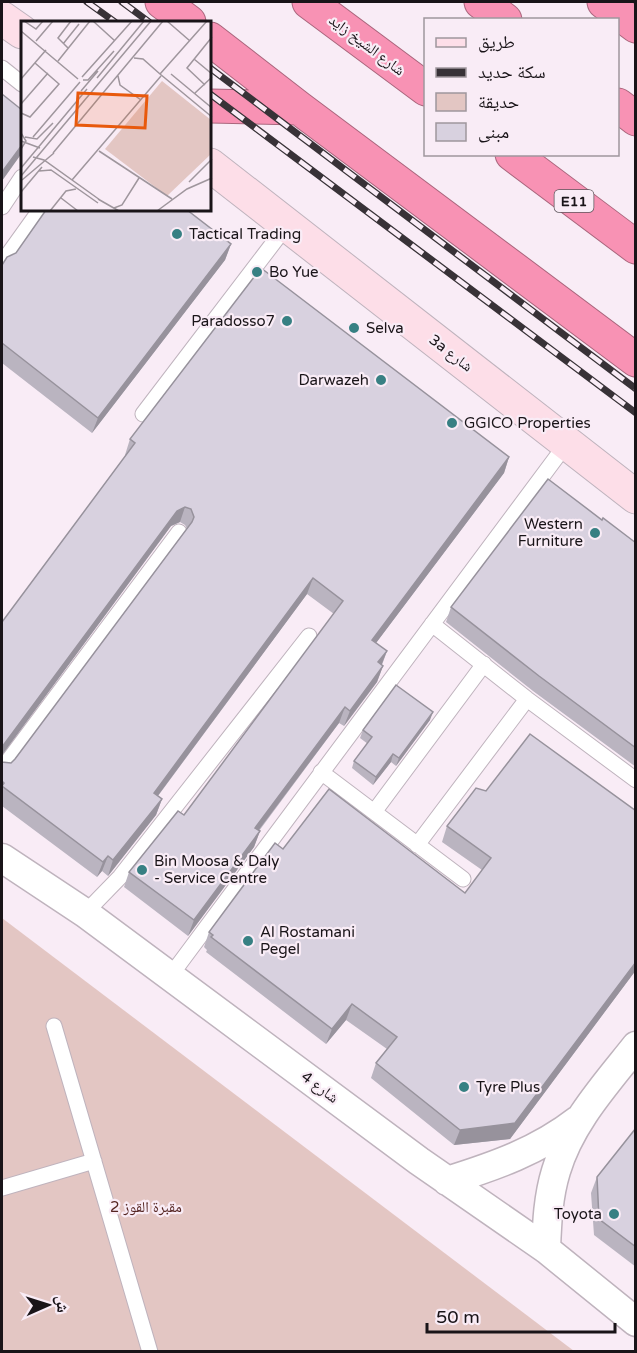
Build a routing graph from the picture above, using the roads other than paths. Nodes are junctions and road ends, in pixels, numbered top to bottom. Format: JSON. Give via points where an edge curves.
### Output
{"nodes":[{"id":1,"x":162,"y":2,"type":"edge"},
{"id":2,"x":309,"y":2,"type":"edge"},
{"id":3,"x":481,"y":2,"type":"edge"},
{"id":4,"x":604,"y":2,"type":"edge"},
{"id":5,"x":2,"y":18,"type":"edge"},
{"id":6,"x":502,"y":18,"type":"edge"},
{"id":7,"x":188,"y":21,"type":"edge"},
{"id":8,"x":636,"y":26,"type":"edge"},
{"id":9,"x":21,"y":31,"type":"edge"},
{"id":10,"x":212,"y":41,"type":"edge"},
{"id":11,"x":2,"y":68,"type":"edge"},
{"id":12,"x":21,"y":83,"type":"edge"},
{"id":13,"x":424,"y":88,"type":"edge"},
{"id":14,"x":212,"y":106,"type":"edge"},
{"id":15,"x":619,"y":106,"type":"edge"},
{"id":16,"x":299,"y":108,"type":"junction"},
{"id":17,"x":636,"y":119,"type":"edge"},
{"id":18,"x":515,"y":156,"type":"edge"},
{"id":19,"x":212,"y":167,"type":"edge"},
{"id":20,"x":21,"y":178,"type":"edge"},
{"id":21,"x":2,"y":207,"type":"edge"},
{"id":22,"x":38,"y":212,"type":"edge"},
{"id":23,"x":286,"y":225,"type":"junction"},
{"id":24,"x":636,"y":247,"type":"edge"},
{"id":25,"x":2,"y":263,"type":"edge"},
{"id":26,"x":636,"y":360,"type":"edge"},
{"id":27,"x":143,"y":414,"type":"dead end"},
{"id":28,"x":567,"y":443,"type":"junction"},
{"id":29,"x":636,"y":497,"type":"edge"},
{"id":30,"x":178,"y":532,"type":"edge"},
{"id":31,"x":432,"y":624,"type":"junction"},
{"id":32,"x":309,"y":636,"type":"dead end"},
{"id":33,"x":483,"y":664,"type":"junction"},
{"id":34,"x":527,"y":699,"type":"junction"},
{"id":35,"x":2,"y":769,"type":"edge"},
{"id":36,"x":321,"y":772,"type":"junction"},
{"id":37,"x":636,"y":780,"type":"edge"},
{"id":38,"x":374,"y":812,"type":"junction"},
{"id":39,"x":417,"y":845,"type":"junction"},
{"id":40,"x":2,"y":858,"type":"edge"},
{"id":41,"x":463,"y":879,"type":"dead end"},
{"id":42,"x":85,"y":913,"type":"junction"},
{"id":43,"x":171,"y":975,"type":"junction"},
{"id":44,"x":54,"y":1026,"type":"dead end"},
{"id":45,"x":636,"y":1046,"type":"edge"},
{"id":46,"x":580,"y":1119,"type":"junction"},
{"id":47,"x":94,"y":1161,"type":"junction"},
{"id":48,"x":447,"y":1181,"type":"junction"},
{"id":49,"x":2,"y":1188,"type":"edge"},
{"id":50,"x":546,"y":1249,"type":"junction"},
{"id":51,"x":636,"y":1322,"type":"edge"},
{"id":52,"x":150,"y":1352,"type":"edge"}],
"edges":[{"from":1,"to":7,"type":"highway"},
{"from":2,"to":13,"type":"highway","name":"شارع الشيخ زايد"},
{"from":3,"to":6,"type":"highway"},
{"from":4,"to":8,"type":"highway"},
{"from":5,"to":9,"type":"street"},
{"from":10,"to":16,"type":"highway"},
{"from":11,"to":12,"type":"lane"},
{"from":14,"to":16,"type":"highway"},
{"from":15,"to":17,"type":"highway"},
{"from":16,"to":26,"type":"highway"},
{"from":18,"to":24,"type":"highway","number":"E11"},
{"from":19,"to":23,"type":"street","name":"3a شارع"},
{"from":20,"to":21,"type":"lane"},
{"from":22,"to":25,"type":"lane"},
{"from":23,"to":27,"type":"lane"},
{"from":23,"to":28,"type":"street","name":"3a شارع"},
{"from":28,"to":29,"type":"street","name":"3a شارع"},
{"from":28,"to":31,"type":"lane"},
{"from":30,"to":35,"type":"lane"},
{"from":31,"to":33,"type":"lane"},
{"from":31,"to":36,"type":"lane"},
{"from":32,"to":42,"type":"lane","via":[[120,877]]},
{"from":33,"to":34,"type":"lane"},
{"from":33,"to":38,"type":"lane"},
{"from":34,"to":37,"type":"lane"},
{"from":34,"to":39,"type":"lane"},
{"from":36,"to":38,"type":"lane"},
{"from":36,"to":43,"type":"lane"},
{"from":38,"to":39,"type":"lane"},
{"from":39,"to":41,"type":"lane"},
{"from":40,"to":42,"type":"street","name":"شارع 4"},
{"from":42,"to":43,"type":"street","name":"شارع 4"},
{"from":43,"to":48,"type":"street","name":"شارع 4"},
{"from":44,"to":47,"type":"lane"},
{"from":45,"to":46,"type":"street"},
{"from":46,"to":48,"type":"street","via":[[533,1150]]},
{"from":46,"to":50,"type":"street","via":[[556,1169],[548,1205]]},
{"from":47,"to":49,"type":"lane"},
{"from":47,"to":52,"type":"lane"},
{"from":48,"to":50,"type":"street","name":"شارع 4"},
{"from":50,"to":51,"type":"street","name":"شارع 4"}]}
